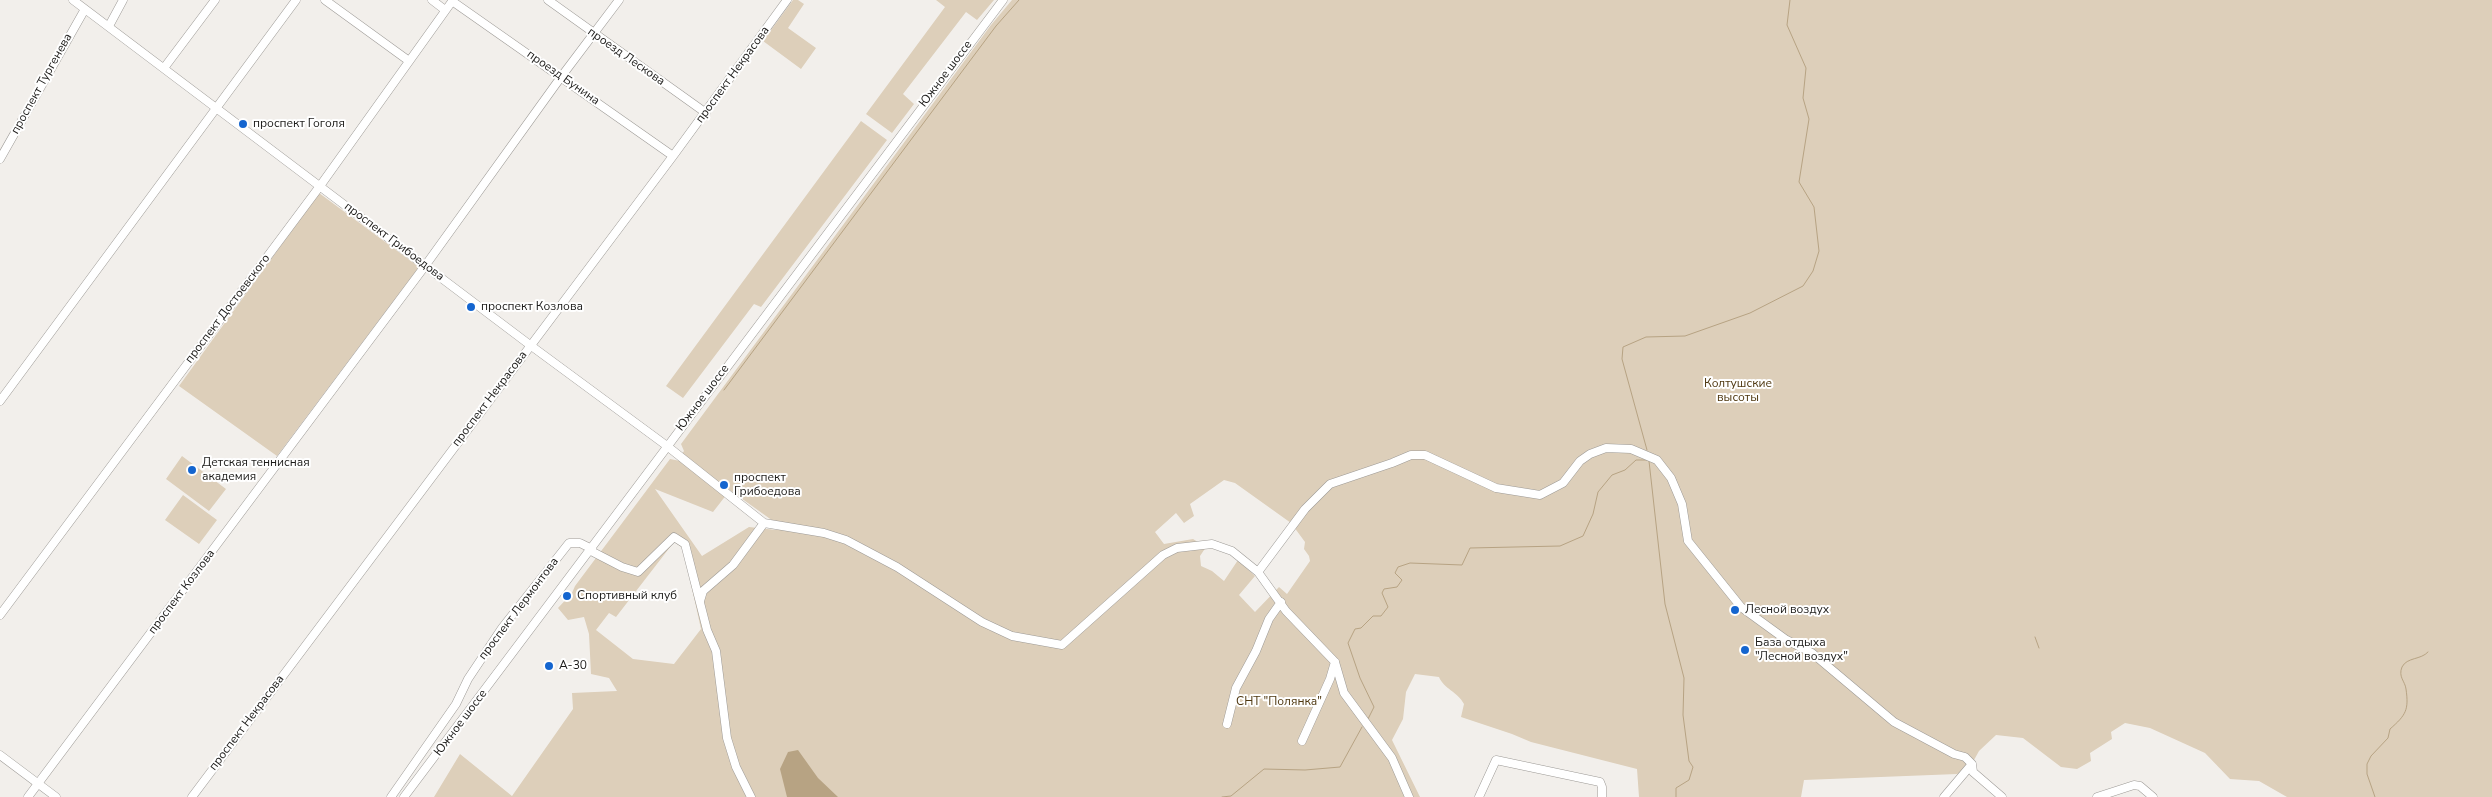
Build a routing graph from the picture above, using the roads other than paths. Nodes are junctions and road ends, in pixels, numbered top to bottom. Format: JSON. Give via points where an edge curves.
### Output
{"nodes":[{"id":1,"x":73,"y":0,"type":"edge"},
{"id":2,"x":123,"y":0,"type":"edge"},
{"id":3,"x":215,"y":0,"type":"edge"},
{"id":4,"x":296,"y":0,"type":"edge"},
{"id":5,"x":325,"y":0,"type":"edge"},
{"id":6,"x":432,"y":0,"type":"edge"},
{"id":7,"x":548,"y":0,"type":"edge"},
{"id":8,"x":619,"y":0,"type":"edge"},
{"id":9,"x":787,"y":0,"type":"edge"},
{"id":10,"x":1003,"y":0,"type":"edge"},
{"id":11,"x":452,"y":1,"type":"edge"},
{"id":12,"x":85,"y":9,"type":"junction"},
{"id":13,"x":445,"y":10,"type":"junction"},
{"id":14,"x":109,"y":26,"type":"junction"},
{"id":15,"x":594,"y":35,"type":"junction"},
{"id":16,"x":409,"y":61,"type":"junction"},
{"id":17,"x":164,"y":68,"type":"junction"},
{"id":18,"x":561,"y":77,"type":"junction"},
{"id":19,"x":217,"y":108,"type":"junction"},
{"id":20,"x":706,"y":113,"type":"junction"},
{"id":21,"x":673,"y":156,"type":"junction"},
{"id":22,"x":0,"y":159,"type":"edge"},
{"id":23,"x":320,"y":186,"type":"junction"},
{"id":24,"x":425,"y":266,"type":"junction"},
{"id":25,"x":530,"y":345,"type":"junction"},
{"id":26,"x":0,"y":401,"type":"edge"},
{"id":27,"x":667,"y":446,"type":"junction"},
{"id":28,"x":764,"y":522,"type":"junction"},
{"id":29,"x":592,"y":550,"type":"junction"},
{"id":30,"x":1258,"y":572,"type":"junction"},
{"id":31,"x":700,"y":601,"type":"junction"},
{"id":32,"x":1280,"y":602,"type":"junction"},
{"id":33,"x":0,"y":615,"type":"edge"},
{"id":34,"x":1335,"y":662,"type":"junction"},
{"id":35,"x":1227,"y":724,"type":"dead end"},
{"id":36,"x":1302,"y":741,"type":"dead end"},
{"id":37,"x":0,"y":755,"type":"edge"},
{"id":38,"x":1973,"y":768,"type":"junction"},
{"id":39,"x":38,"y":784,"type":"junction"},
{"id":40,"x":28,"y":797,"type":"edge"},
{"id":41,"x":56,"y":797,"type":"edge"},
{"id":42,"x":192,"y":797,"type":"edge"},
{"id":43,"x":391,"y":797,"type":"edge"},
{"id":44,"x":404,"y":797,"type":"edge"},
{"id":45,"x":751,"y":797,"type":"edge"},
{"id":46,"x":1409,"y":797,"type":"edge"},
{"id":47,"x":1479,"y":797,"type":"edge"},
{"id":48,"x":1602,"y":797,"type":"edge"},
{"id":49,"x":1944,"y":797,"type":"edge"},
{"id":50,"x":2002,"y":797,"type":"edge"},
{"id":51,"x":2097,"y":797,"type":"edge"},
{"id":52,"x":2153,"y":797,"type":"edge"}],
"edges":[{"from":1,"to":12,"type":"street","name":"проспект Грибоедова"},
{"from":2,"to":14,"type":"street"},
{"from":3,"to":17,"type":"street"},
{"from":4,"to":19,"type":"street"},
{"from":5,"to":16,"type":"street"},
{"from":6,"to":13,"type":"street"},
{"from":7,"to":15,"type":"street","name":"проезд Лескова"},
{"from":8,"to":15,"type":"street","name":"проспект Козлова"},
{"from":9,"to":20,"type":"street","name":"проспект Некрасова"},
{"from":10,"to":27,"type":"street","name":"Южное шоссе"},
{"from":11,"to":13,"type":"street","name":"проспект Достоевского"},
{"from":11,"to":18,"type":"street","name":"проезд Бунина"},
{"from":12,"to":14,"type":"street","name":"проспект Грибоедова"},
{"from":12,"to":22,"type":"street","name":"проспект Тургенева"},
{"from":13,"to":16,"type":"street","name":"проспект Достоевского"},
{"from":14,"to":17,"type":"street","name":"проспект Грибоедова"},
{"from":15,"to":18,"type":"street","name":"проспект Козлова"},
{"from":15,"to":20,"type":"street","name":"проезд Лескова"},
{"from":16,"to":23,"type":"street","name":"проспект Достоевского"},
{"from":17,"to":19,"type":"street","name":"проспект Грибоедова"},
{"from":18,"to":21,"type":"street","name":"проезд Бунина"},
{"from":18,"to":24,"type":"street","name":"проспект Козлова"},
{"from":19,"to":23,"type":"street","name":"проспект Грибоедова"},
{"from":19,"to":26,"type":"street"},
{"from":20,"to":21,"type":"street","name":"проспект Некрасова"},
{"from":21,"to":25,"type":"street","name":"проспект Некрасова"},
{"from":23,"to":24,"type":"street","name":"проспект Грибоедова"},
{"from":23,"to":33,"type":"street","name":"проспект Достоевского"},
{"from":24,"to":25,"type":"street","name":"проспект Грибоедова"},
{"from":24,"to":39,"type":"street","name":"проспект Козлова"},
{"from":25,"to":27,"type":"street","name":"проспект Грибоедова"},
{"from":25,"to":42,"type":"street","name":"проспект Некрасова"},
{"from":27,"to":28,"type":"street","name":"проспект Грибоедова"},
{"from":27,"to":29,"type":"street","name":"Южное шоссе"},
{"from":28,"to":30,"type":"street","name":"проспект Грибоедова","via":[[846,540],[897,567],[982,622],[1012,636],[1062,645],[1152,562],[1177,548],[1202,544],[1221,546]]},
{"from":28,"to":31,"type":"street","via":[[733,565],[703,591]]},
{"from":29,"to":31,"type":"street","via":[[622,568],[638,572],[674,537],[685,544]]},
{"from":29,"to":43,"type":"street","name":"проспект Лермонтова","via":[[580,543],[569,543],[502,628],[456,704]]},
{"from":29,"to":44,"type":"street","name":"Южное шоссе"},
{"from":30,"to":32,"type":"street"},
{"from":30,"to":38,"type":"street","via":[[1305,509],[1330,484],[1411,454],[1425,455],[1496,488],[1540,495],[1563,482],[1590,454],[1606,448],[1631,449],[1657,460],[1671,478],[1682,504],[1688,541],[1741,607],[1785,639],[1812,653],[1894,722],[1965,757]]},
{"from":31,"to":45,"type":"street","via":[[720,671],[727,738],[736,767]]},
{"from":32,"to":34,"type":"street"},
{"from":32,"to":35,"type":"street","via":[[1268,619],[1256,651],[1236,688]]},
{"from":34,"to":36,"type":"street"},
{"from":34,"to":46,"type":"street","via":[[1344,694],[1392,758]]},
{"from":37,"to":39,"type":"street"},
{"from":38,"to":49,"type":"street"},
{"from":38,"to":50,"type":"street"},
{"from":39,"to":40,"type":"street","name":"проспект Козлова"},
{"from":39,"to":41,"type":"street"},
{"from":47,"to":48,"type":"street","via":[[1496,760],[1600,782]]},
{"from":51,"to":52,"type":"street","via":[[2134,784]]}]}
